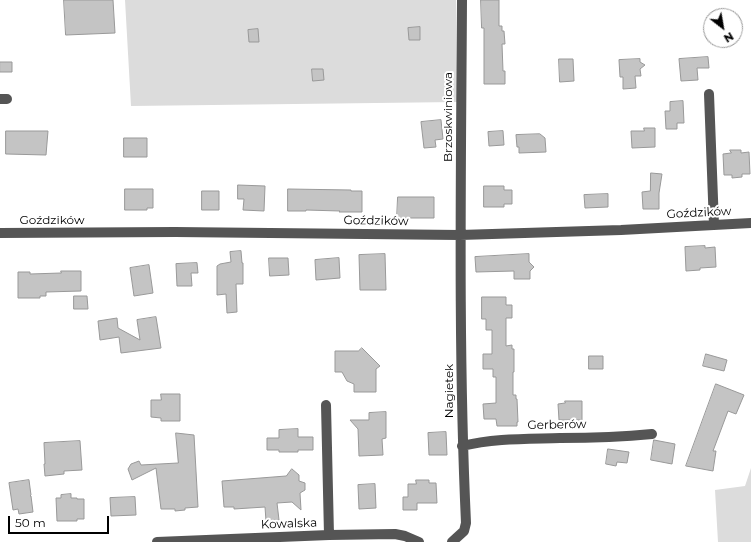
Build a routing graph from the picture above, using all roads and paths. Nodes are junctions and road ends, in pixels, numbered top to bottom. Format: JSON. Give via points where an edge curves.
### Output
{"nodes":[{"id":1,"x":462,"y":0,"type":"edge"},
{"id":2,"x":709,"y":94,"type":"dead end"},
{"id":3,"x":751,"y":223,"type":"edge"},
{"id":4,"x":714,"y":225,"type":"junction"},
{"id":5,"x":0,"y":233,"type":"edge"},
{"id":6,"x":460,"y":235,"type":"junction"},
{"id":7,"x":326,"y":405,"type":"dead end"},
{"id":8,"x":652,"y":434,"type":"dead end"},
{"id":9,"x":462,"y":446,"type":"junction"},
{"id":10,"x":329,"y":535,"type":"junction"},
{"id":11,"x":157,"y":542,"type":"edge"},
{"id":12,"x":420,"y":542,"type":"edge"},
{"id":13,"x":452,"y":542,"type":"edge"}],
"edges":[{"from":1,"to":6,"type":"street","name":"Brzoskwiniowa"},
{"from":2,"to":4,"type":"street"},
{"from":3,"to":4,"type":"street","name":"Goździków"},
{"from":4,"to":6,"type":"street","name":"Goździków"},
{"from":5,"to":6,"type":"street","name":"Goździków"},
{"from":6,"to":9,"type":"street","name":"Nagietek"},
{"from":7,"to":10,"type":"street"},
{"from":8,"to":9,"type":"street","name":"Gerberów","via":[[521,439],[477,442]]},
{"from":9,"to":13,"type":"street","name":"Nagietek","via":[[466,523],[464,531]]},
{"from":10,"to":11,"type":"street","name":"Kowalska"},
{"from":10,"to":12,"type":"street","name":"Kowalska","via":[[395,534]]}]}
